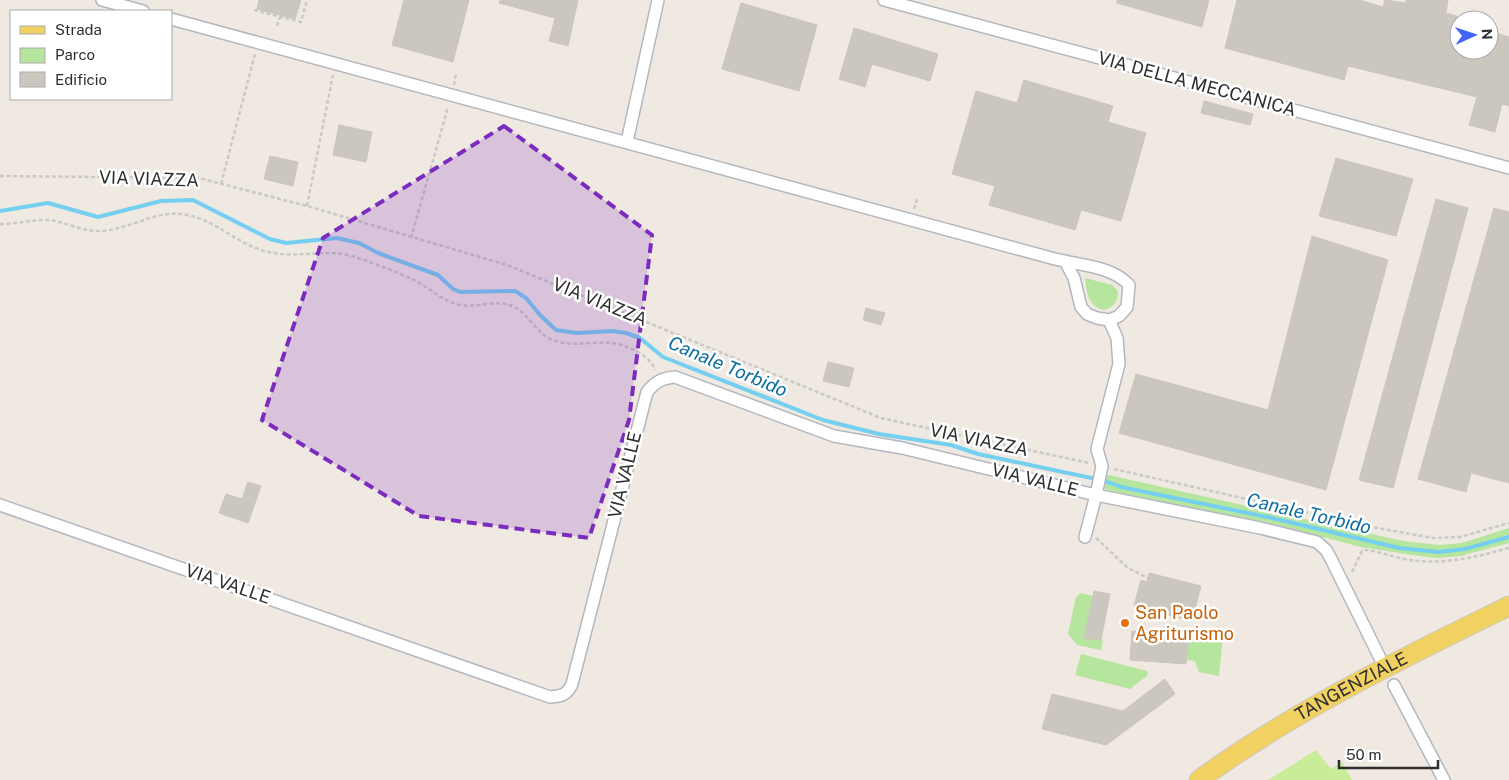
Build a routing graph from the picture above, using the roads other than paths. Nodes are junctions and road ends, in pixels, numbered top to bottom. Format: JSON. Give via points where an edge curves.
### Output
{"nodes":[{"id":1,"x":102,"y":0,"type":"edge"},
{"id":2,"x":658,"y":0,"type":"edge"},
{"id":3,"x":884,"y":0,"type":"edge"},
{"id":4,"x":139,"y":10,"type":"edge"},
{"id":5,"x":172,"y":19,"type":"edge"},
{"id":6,"x":627,"y":142,"type":"junction"},
{"id":7,"x":1509,"y":168,"type":"edge"},
{"id":8,"x":1066,"y":261,"type":"junction"},
{"id":9,"x":1109,"y":320,"type":"junction"},
{"id":10,"x":1096,"y":495,"type":"junction"},
{"id":11,"x":0,"y":505,"type":"edge"},
{"id":12,"x":1089,"y":536,"type":"road end"},
{"id":13,"x":1509,"y":606,"type":"edge"},
{"id":14,"x":1380,"y":658,"type":"dead end"},
{"id":15,"x":1394,"y":685,"type":"dead end"},
{"id":16,"x":1200,"y":780,"type":"edge"},
{"id":17,"x":1444,"y":780,"type":"edge"}],
"edges":[{"from":1,"to":4,"type":"street"},
{"from":2,"to":6,"type":"street"},
{"from":3,"to":7,"type":"street","name":"VIA DELLA MECCANICA"},
{"from":5,"to":6,"type":"street"},
{"from":6,"to":8,"type":"street"},
{"from":8,"to":9,"type":"street","via":[[1081,307],[1087,314]]},
{"from":8,"to":9,"type":"street","via":[[1110,272],[1122,277],[1129,285],[1127,308]]},
{"from":9,"to":10,"type":"street","via":[[1117,338],[1119,358],[1097,449],[1102,466]]},
{"from":10,"to":11,"type":"street","name":"VIA VALLE","via":[[902,448],[834,436],[675,377],[664,378],[647,392],[572,684],[562,696],[550,696]]},
{"from":10,"to":12,"type":"street"},
{"from":10,"to":14,"type":"street","name":"VIA VALLE","via":[[1317,542],[1326,550]]},
{"from":13,"to":16,"type":"main road","name":"TANGENZIALE","via":[[1413,653],[1287,722]]},
{"from":15,"to":17,"type":"street"}]}
